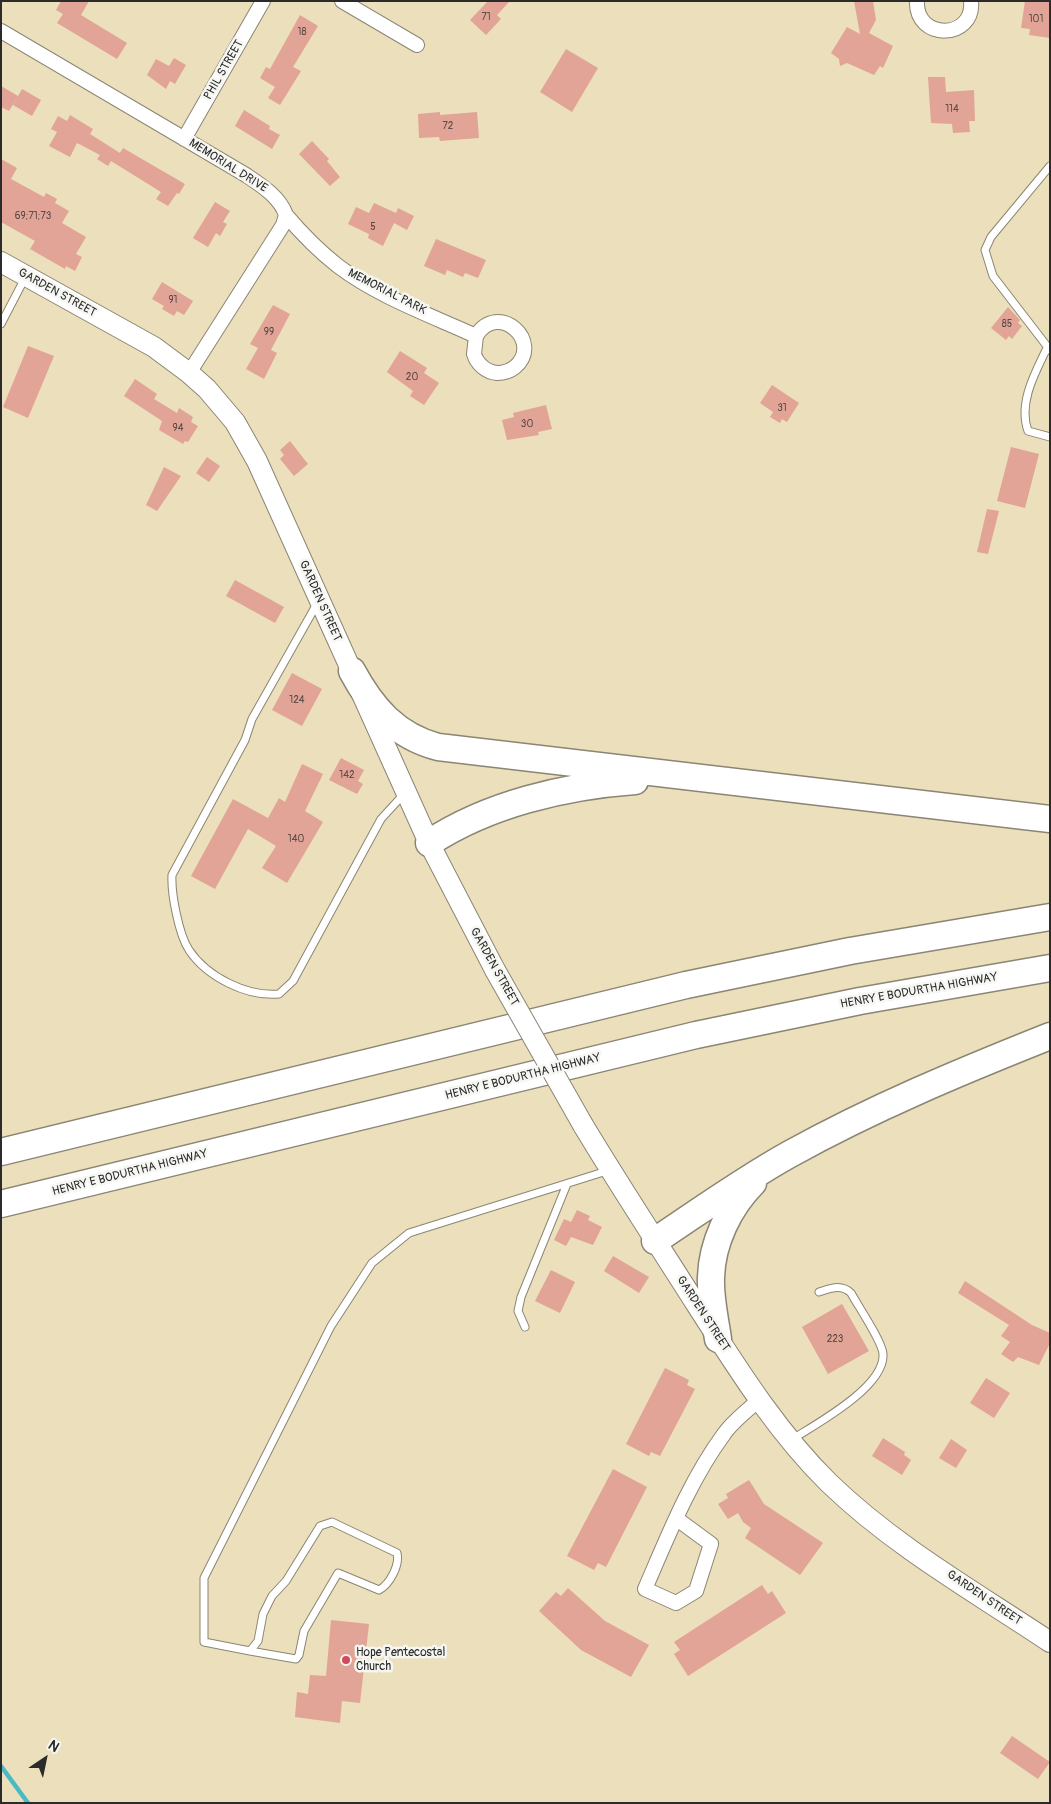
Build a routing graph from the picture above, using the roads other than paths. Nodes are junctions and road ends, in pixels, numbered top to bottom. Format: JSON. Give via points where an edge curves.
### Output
{"nodes":[{"id":1,"x":263,"y":1,"type":"edge"},
{"id":2,"x":342,"y":1,"type":"edge"},
{"id":3,"x":917,"y":1,"type":"edge"},
{"id":4,"x":971,"y":1,"type":"edge"},
{"id":5,"x":1,"y":31,"type":"edge"},
{"id":6,"x":416,"y":45,"type":"dead end"},
{"id":7,"x":184,"y":139,"type":"junction"},
{"id":8,"x":1050,"y":166,"type":"edge"},
{"id":9,"x":286,"y":215,"type":"junction"},
{"id":10,"x":1,"y":262,"type":"edge"},
{"id":11,"x":26,"y":276,"type":"junction"},
{"id":12,"x":1,"y":324,"type":"edge"},
{"id":13,"x":476,"y":336,"type":"dead end"},
{"id":14,"x":1048,"y":349,"type":"edge"},
{"id":15,"x":189,"y":373,"type":"junction"},
{"id":16,"x":1050,"y":437,"type":"edge"},
{"id":17,"x":319,"y":600,"type":"junction"},
{"id":18,"x":352,"y":671,"type":"junction"},
{"id":19,"x":728,"y":782,"type":"junction"},
{"id":20,"x":406,"y":792,"type":"junction"},
{"id":21,"x":1050,"y":820,"type":"edge"},
{"id":22,"x":429,"y":843,"type":"junction"},
{"id":23,"x":1050,"y":917,"type":"edge"},
{"id":24,"x":1050,"y":968,"type":"edge"},
{"id":25,"x":1050,"y":1036,"type":"edge"},
{"id":26,"x":1,"y":1152,"type":"edge"},
{"id":27,"x":791,"y":1154,"type":"junction"},
{"id":28,"x":610,"y":1170,"type":"junction"},
{"id":29,"x":567,"y":1184,"type":"junction"},
{"id":30,"x":1,"y":1204,"type":"edge"},
{"id":31,"x":655,"y":1241,"type":"junction"},
{"id":32,"x":819,"y":1292,"type":"dead end"},
{"id":33,"x":524,"y":1327,"type":"dead end"},
{"id":34,"x":718,"y":1338,"type":"junction"},
{"id":35,"x":760,"y":1399,"type":"junction"},
{"id":36,"x":791,"y":1440,"type":"junction"},
{"id":37,"x":677,"y":1519,"type":"junction"},
{"id":38,"x":1050,"y":1642,"type":"edge"},
{"id":39,"x":250,"y":1651,"type":"junction"}],
"edges":[{"from":1,"to":7,"type":"street","name":"PHIL STREET"},
{"from":2,"to":6,"type":"street"},
{"from":3,"to":4,"type":"street","via":[[919,15],[926,25],[946,32],[957,29],[966,21]]},
{"from":5,"to":7,"type":"street","name":"MEMORIAL DRIVE"},
{"from":7,"to":9,"type":"street","name":"MEMORIAL DRIVE","via":[[263,187],[278,201]]},
{"from":8,"to":14,"type":"lane","via":[[991,237],[985,250],[993,276]]},
{"from":9,"to":13,"type":"street","name":"MEMORIAL PARK","via":[[316,247],[352,276]]},
{"from":9,"to":15,"type":"street","via":[[283,225]]},
{"from":10,"to":11,"type":"street","name":"GARDEN STREET"},
{"from":11,"to":12,"type":"lane"},
{"from":11,"to":15,"type":"street","name":"GARDEN STREET","via":[[154,347]]},
{"from":14,"to":16,"type":"lane","via":[[1037,368],[1024,408],[1028,431]]},
{"from":15,"to":17,"type":"street","name":"GARDEN STREET","via":[[223,407],[245,440]]},
{"from":17,"to":18,"type":"street","name":"GARDEN STREET"},
{"from":17,"to":20,"type":"lane","via":[[252,719],[245,740],[172,876],[171,890],[188,950],[210,972],[239,988],[257,994],[279,994],[293,981],[381,819]]},
{"from":18,"to":19,"type":"highway","via":[[382,715],[401,732],[425,744]]},
{"from":18,"to":20,"type":"street","name":"GARDEN STREET"},
{"from":19,"to":21,"type":"highway"},
{"from":19,"to":22,"type":"highway","via":[[658,779],[572,790],[491,813]]},
{"from":20,"to":22,"type":"street","name":"GARDEN STREET"},
{"from":22,"to":28,"type":"street","name":"GARDEN STREET","bridge":true,"via":[[495,970]]},
{"from":23,"to":26,"type":"highway","via":[[859,950],[686,985]]},
{"from":24,"to":30,"type":"highway","name":"HENRY E BODURTHA HIGHWAY","via":[[723,1029]]},
{"from":25,"to":27,"type":"highway","via":[[964,1071]]},
{"from":27,"to":31,"type":"highway","via":[[731,1189]]},
{"from":27,"to":34,"type":"highway","via":[[748,1188],[724,1227],[711,1278]]},
{"from":28,"to":29,"type":"lane"},
{"from":28,"to":31,"type":"street","name":"GARDEN STREET"},
{"from":29,"to":33,"type":"lane","via":[[521,1297],[518,1311]]},
{"from":29,"to":39,"type":"lane","via":[[409,1233],[372,1263],[331,1326],[204,1578],[204,1642]]},
{"from":31,"to":34,"type":"street","name":"GARDEN STREET"},
{"from":32,"to":36,"type":"lane","via":[[845,1287],[883,1355],[874,1377],[860,1393]]},
{"from":34,"to":35,"type":"street","name":"GARDEN STREET"},
{"from":35,"to":36,"type":"street","name":"GARDEN STREET"},
{"from":35,"to":37,"type":"street","via":[[724,1433],[694,1482]]},
{"from":36,"to":38,"type":"street","name":"GARDEN STREET","via":[[828,1482],[871,1520]]},
{"from":37,"to":37,"type":"street","via":[[645,1589],[676,1604],[696,1591],[711,1544]]},
{"from":39,"to":39,"type":"lane","via":[[298,1658],[304,1631],[338,1573],[379,1590],[385,1587],[397,1565],[397,1553],[332,1522],[320,1526],[286,1582],[272,1596],[263,1614],[258,1641]]}]}
